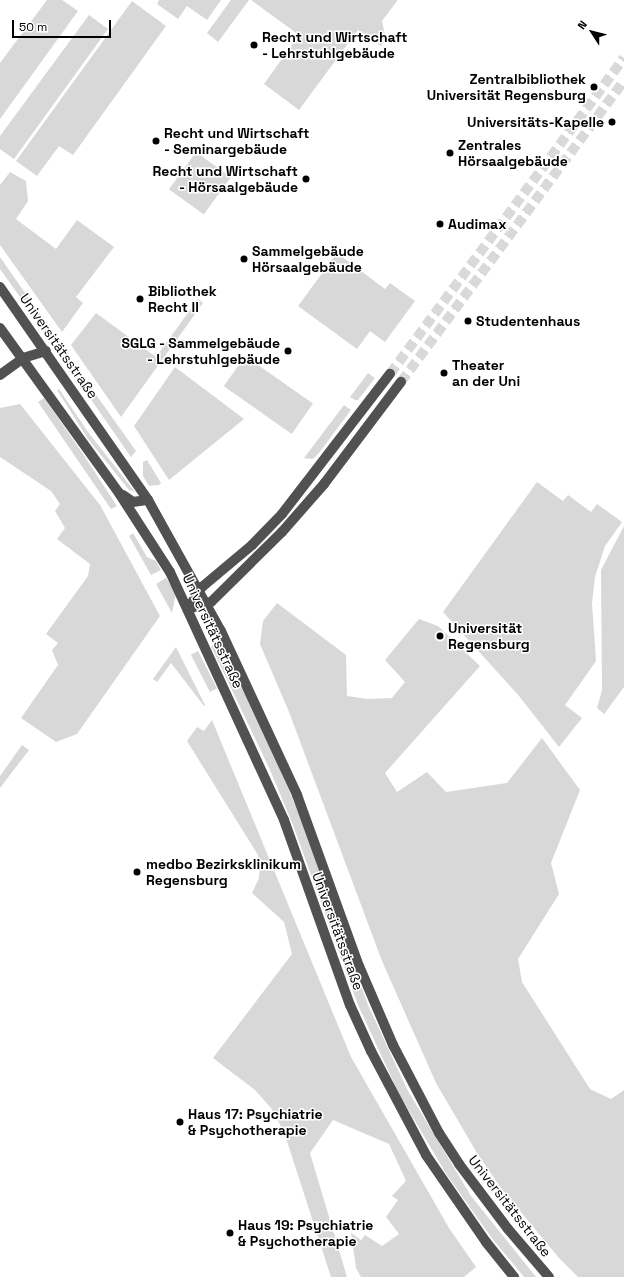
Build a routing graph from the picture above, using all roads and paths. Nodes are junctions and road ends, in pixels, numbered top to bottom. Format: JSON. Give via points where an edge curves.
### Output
{"nodes":[{"id":1,"x":0,"y":287,"type":"edge"},
{"id":2,"x":0,"y":328,"type":"edge"},
{"id":3,"x":46,"y":351,"type":"junction"},
{"id":4,"x":23,"y":358,"type":"junction"},
{"id":5,"x":390,"y":374,"type":"tunnel mouth"},
{"id":6,"x":0,"y":375,"type":"edge"},
{"id":7,"x":401,"y":382,"type":"tunnel mouth"},
{"id":8,"x":313,"y":477,"type":"junction"},
{"id":9,"x":324,"y":484,"type":"junction"},
{"id":10,"x":119,"y":493,"type":"junction"},
{"id":11,"x":148,"y":500,"type":"junction"},
{"id":12,"x":198,"y":591,"type":"junction"},
{"id":13,"x":207,"y":605,"type":"junction"},
{"id":14,"x":188,"y":609,"type":"junction"},
{"id":15,"x":514,"y":1277,"type":"edge"},
{"id":16,"x":549,"y":1277,"type":"edge"}],
"edges":[{"from":1,"to":3,"type":"street","name":"Universitätsstraße"},
{"from":2,"to":4,"type":"street","name":"Universitätsstraße"},
{"from":3,"to":4,"type":"street"},
{"from":3,"to":11,"type":"street","name":"Universitätsstraße"},
{"from":4,"to":6,"type":"street"},
{"from":4,"to":10,"type":"street","name":"Universitätsstraße"},
{"from":5,"to":8,"type":"street"},
{"from":7,"to":9,"type":"street"},
{"from":8,"to":9,"type":"street"},
{"from":8,"to":12,"type":"street","via":[[268,529]]},
{"from":9,"to":13,"type":"street","via":[[282,532]]},
{"from":10,"to":11,"type":"street","name":"Universitätsstraße","via":[[133,502]]},
{"from":10,"to":14,"type":"street","name":"Universitätsstraße","via":[[170,572]]},
{"from":11,"to":12,"type":"street","name":"Universitätsstraße"},
{"from":12,"to":13,"type":"street","name":"Universitätsstraße"},
{"from":12,"to":14,"type":"street"},
{"from":13,"to":14,"type":"street"},
{"from":13,"to":16,"type":"street","name":"Universitätsstraße","via":[[282,758],[359,966],[393,1045],[439,1133],[459,1164],[498,1217]]},
{"from":14,"to":15,"type":"street","name":"Universitätsstraße","via":[[284,820],[350,1005],[371,1051],[426,1154],[486,1242]]}]}
